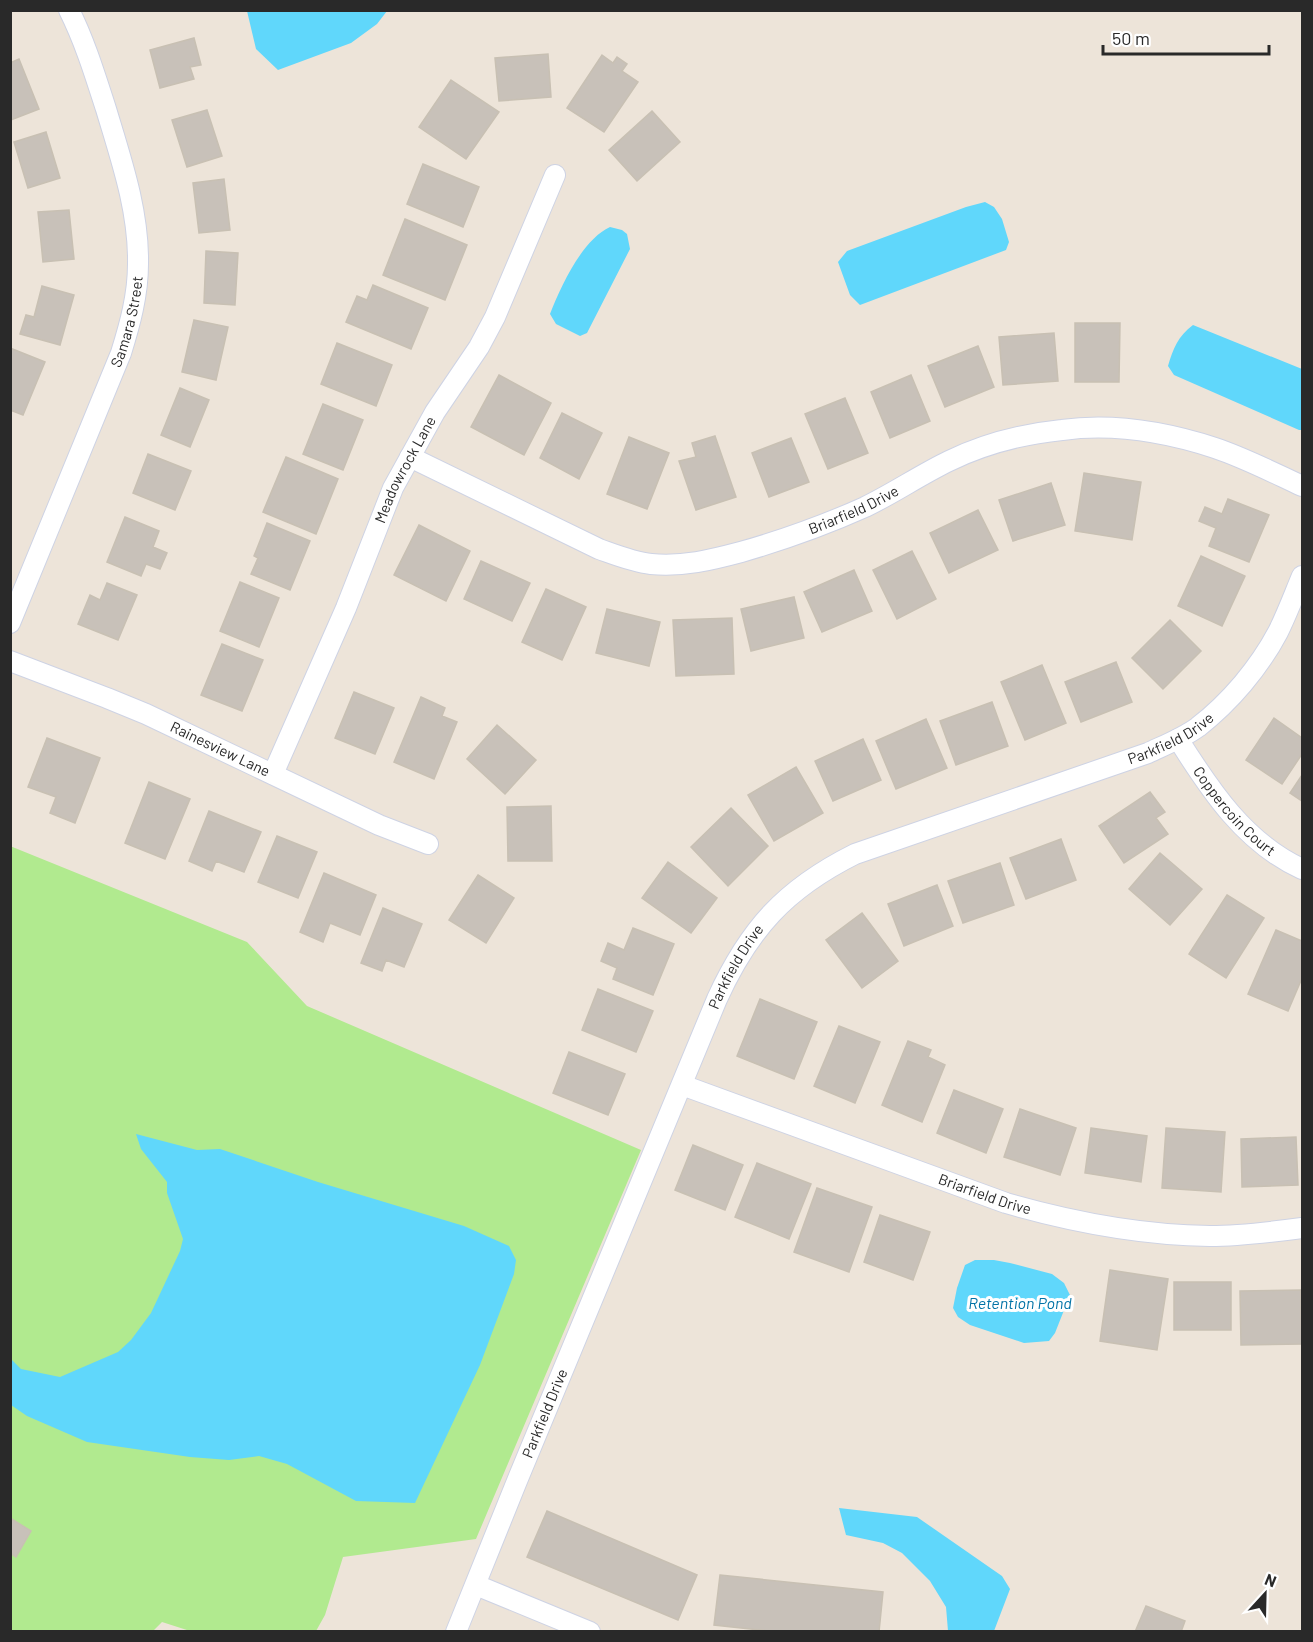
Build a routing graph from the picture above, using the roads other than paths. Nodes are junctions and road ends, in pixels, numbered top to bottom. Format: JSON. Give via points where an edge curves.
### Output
{"nodes":[{"id":1,"x":69,"y":10,"type":"edge"},
{"id":2,"x":555,"y":175,"type":"dead end"},
{"id":3,"x":410,"y":457,"type":"junction"},
{"id":4,"x":1302,"y":486,"type":"edge"},
{"id":5,"x":1302,"y":576,"type":"edge"},
{"id":6,"x":10,"y":623,"type":"edge"},
{"id":7,"x":10,"y":661,"type":"edge"},
{"id":8,"x":1178,"y":739,"type":"junction"},
{"id":9,"x":273,"y":774,"type":"junction"},
{"id":10,"x":428,"y":844,"type":"dead end"},
{"id":11,"x":1302,"y":869,"type":"edge"},
{"id":12,"x":682,"y":1085,"type":"junction"},
{"id":13,"x":1302,"y":1228,"type":"edge"},
{"id":14,"x":476,"y":1585,"type":"junction"},
{"id":15,"x":456,"y":1632,"type":"edge"},
{"id":16,"x":590,"y":1632,"type":"edge"}],
"edges":[{"from":1,"to":6,"type":"street","name":"Samara Street","via":[[89,57],[127,179],[137,236],[136,291],[121,354]]},
{"from":2,"to":3,"type":"street","name":"Meadowrock Lane","via":[[495,317]]},
{"from":3,"to":4,"type":"street","name":"Briarfield Drive","via":[[599,549],[650,564],[669,565],[722,557],[823,525],[971,452],[1064,429],[1123,429],[1176,437],[1217,449]]},
{"from":3,"to":9,"type":"street","name":"Meadowrock Lane","via":[[393,488],[346,608]]},
{"from":5,"to":8,"type":"street","name":"Parkfield Drive","via":[[1278,632],[1247,678],[1197,727]]},
{"from":7,"to":9,"type":"street","name":"Rainesview Lane","via":[[147,714]]},
{"from":8,"to":11,"type":"street","name":"Coppercoin Court","via":[[1223,805],[1244,828]]},
{"from":8,"to":12,"type":"street","name":"Parkfield Drive","via":[[1149,753],[855,854],[804,884],[767,919],[732,968]]},
{"from":9,"to":10,"type":"street","name":"Rainesview Lane"},
{"from":12,"to":13,"type":"street","name":"Briarfield Drive","via":[[1049,1215],[1123,1229],[1211,1236]]},
{"from":12,"to":14,"type":"street","name":"Parkfield Drive"},
{"from":14,"to":15,"type":"street","name":"Parkfield Drive"},
{"from":14,"to":16,"type":"street"}]}
